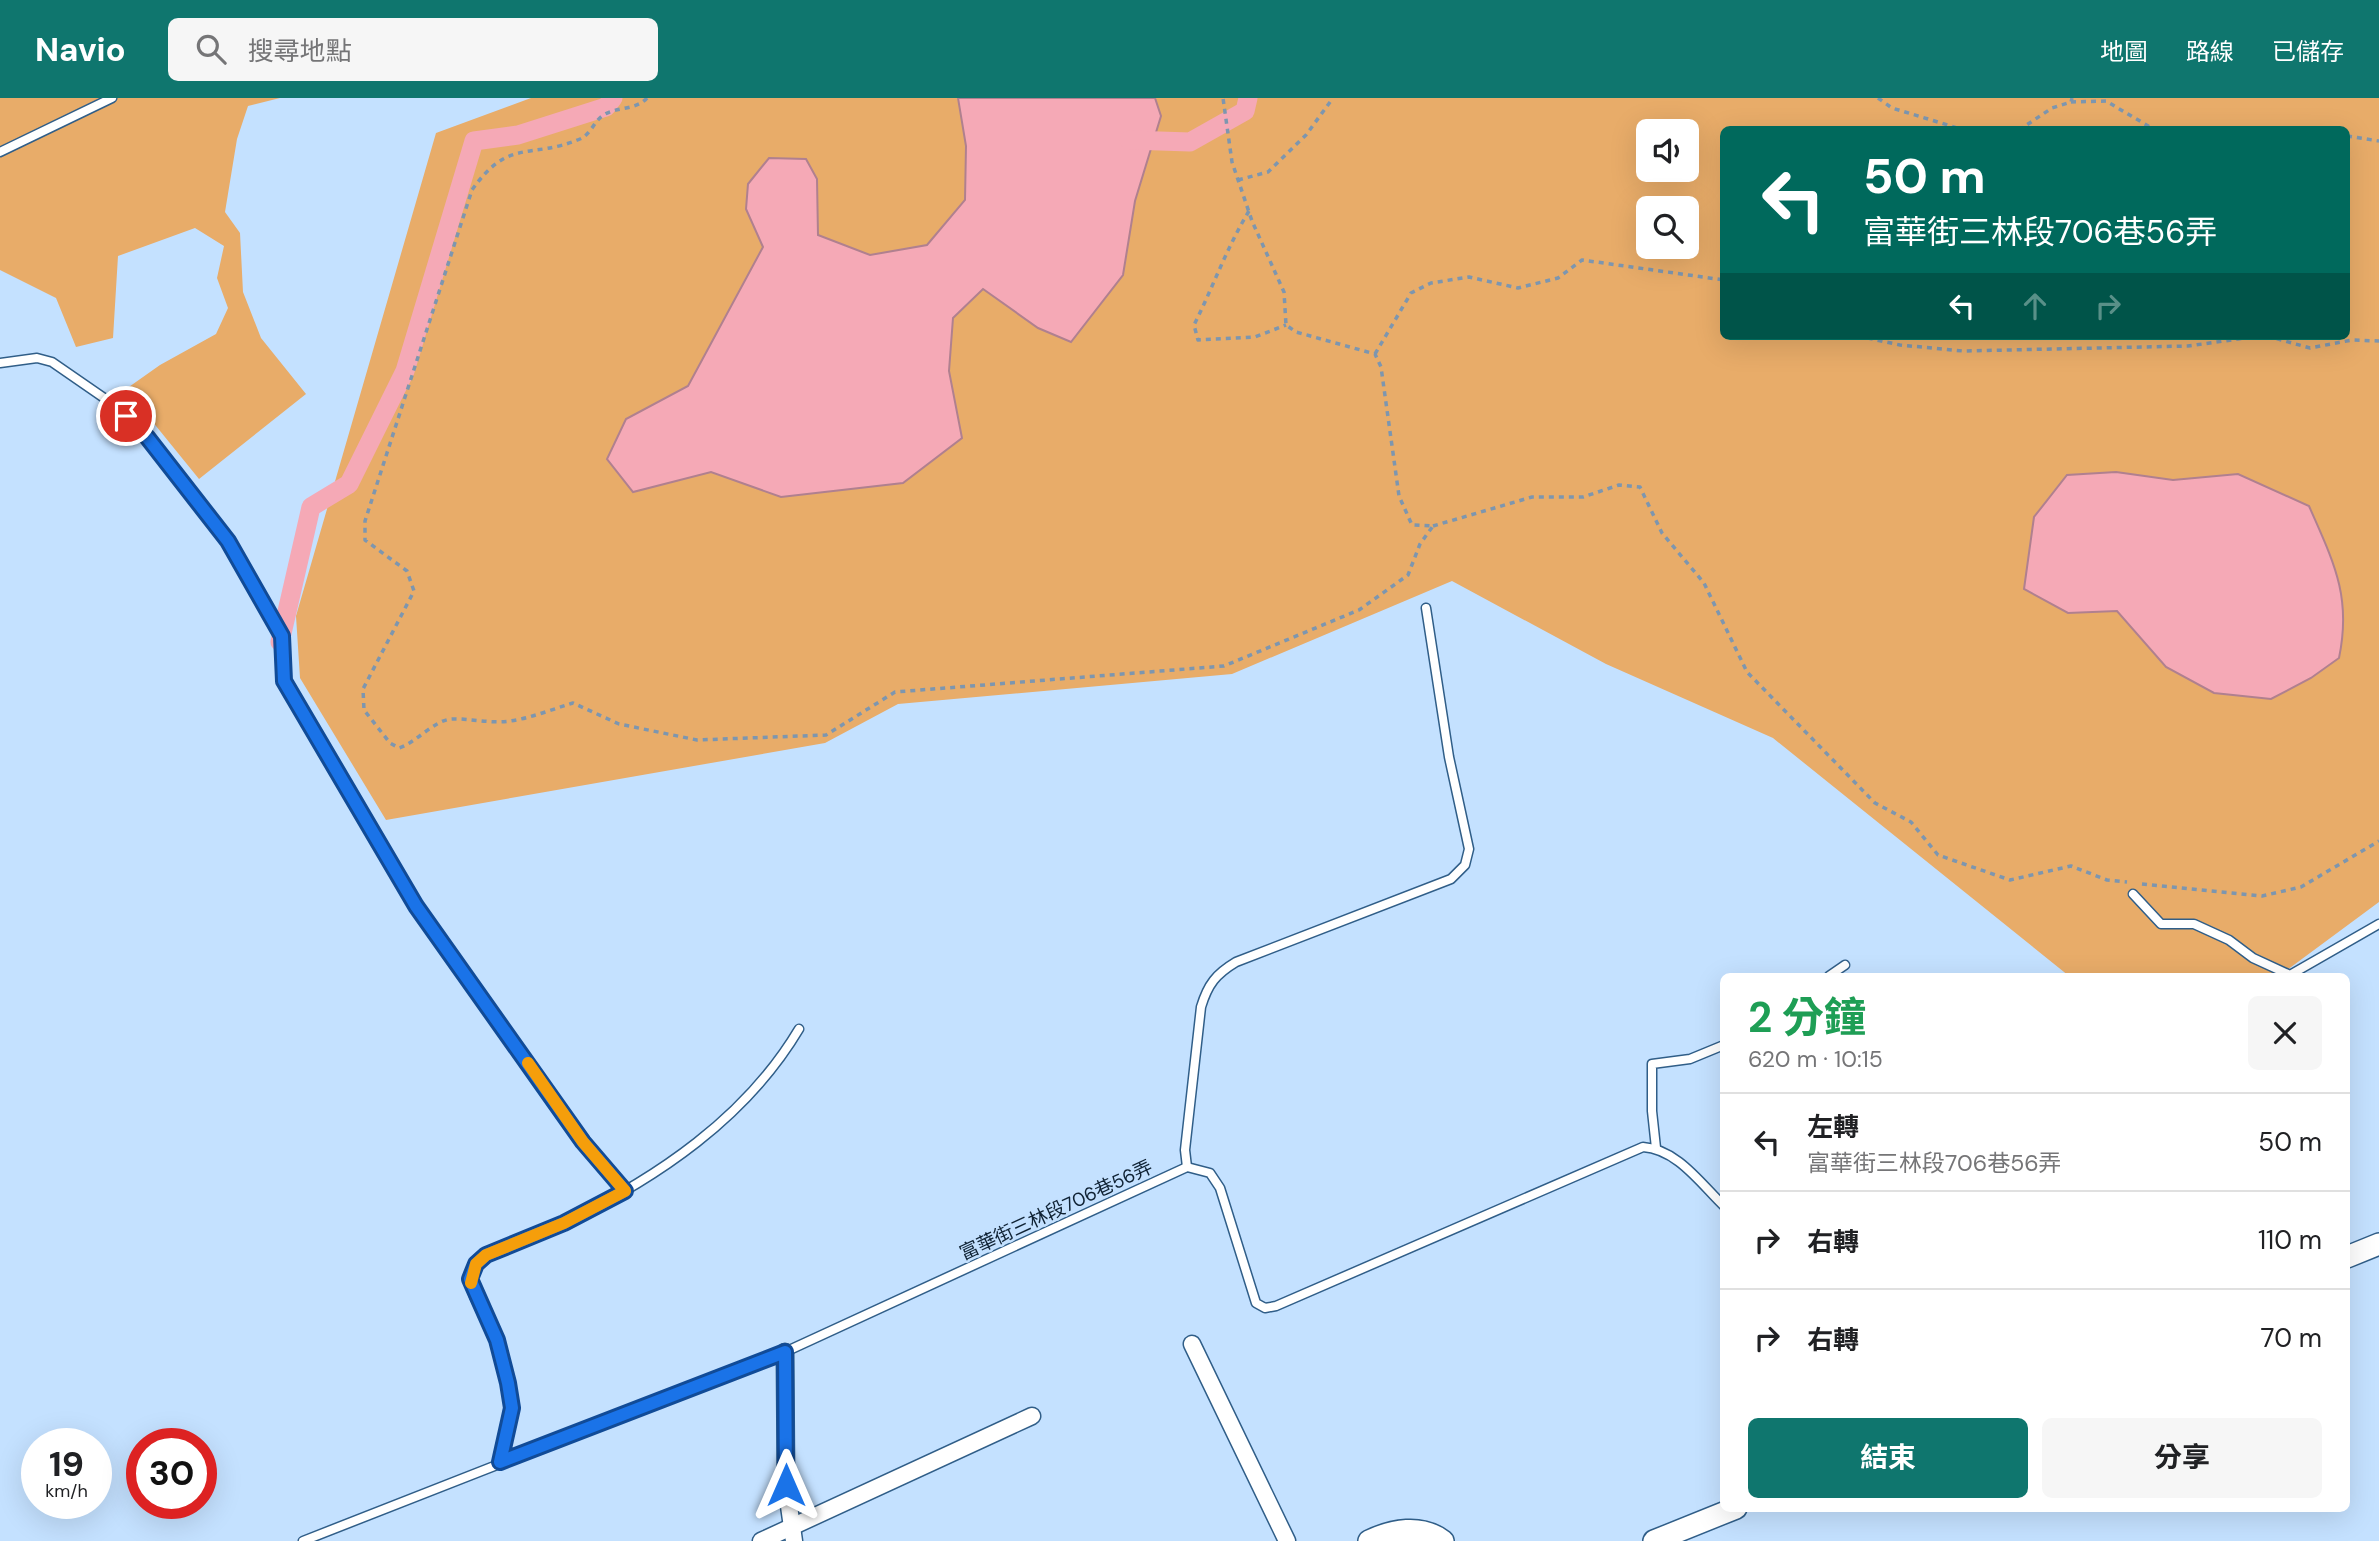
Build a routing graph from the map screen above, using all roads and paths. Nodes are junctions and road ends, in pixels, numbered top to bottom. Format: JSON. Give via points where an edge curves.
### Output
{"nodes":[{"id":1,"x":112,"y":98,"type":"edge"},
{"id":2,"x":647,"y":98,"type":"edge"},
{"id":3,"x":1223,"y":98,"type":"edge"},
{"id":4,"x":1334,"y":98,"type":"edge"},
{"id":5,"x":1878,"y":98,"type":"edge"},
{"id":6,"x":2072,"y":100,"type":"edge"},
{"id":7,"x":1951,"y":126,"type":"edge"},
{"id":8,"x":2025,"y":126,"type":"edge"},
{"id":9,"x":2148,"y":126,"type":"edge"},
{"id":10,"x":2350,"y":136,"type":"edge"},
{"id":11,"x":2379,"y":141,"type":"edge"},
{"id":12,"x":0,"y":152,"type":"edge"},
{"id":13,"x":1238,"y":180,"type":"junction"},
{"id":14,"x":1249,"y":211,"type":"junction"},
{"id":15,"x":1720,"y":279,"type":"edge"},
{"id":16,"x":1286,"y":325,"type":"junction"},
{"id":17,"x":1877,"y":340,"type":"edge"},
{"id":18,"x":2231,"y":340,"type":"edge"},
{"id":19,"x":2281,"y":340,"type":"edge"},
{"id":20,"x":2379,"y":341,"type":"edge"},
{"id":21,"x":1376,"y":354,"type":"junction"},
{"id":22,"x":0,"y":363,"type":"edge"},
{"id":23,"x":1433,"y":526,"type":"junction"},
{"id":24,"x":1426,"y":608,"type":"dead end"},
{"id":25,"x":2379,"y":841,"type":"edge"},
{"id":26,"x":2133,"y":894,"type":"dead end"},
{"id":27,"x":2379,"y":924,"type":"edge"},
{"id":28,"x":1845,"y":965,"type":"dead end"},
{"id":29,"x":1833,"y":973,"type":"edge"},
{"id":30,"x":2286,"y":973,"type":"edge"},
{"id":31,"x":2293,"y":973,"type":"edge"},
{"id":32,"x":799,"y":1029,"type":"dead end"},
{"id":33,"x":1720,"y":1047,"type":"edge"},
{"id":34,"x":1656,"y":1148,"type":"junction"},
{"id":35,"x":1187,"y":1167,"type":"junction"},
{"id":36,"x":625,"y":1191,"type":"junction"},
{"id":37,"x":1720,"y":1202,"type":"edge"},
{"id":38,"x":2379,"y":1244,"type":"edge"},
{"id":39,"x":2350,"y":1257,"type":"edge"},
{"id":40,"x":1192,"y":1344,"type":"dead end"},
{"id":41,"x":785,"y":1352,"type":"junction"},
{"id":42,"x":1032,"y":1416,"type":"dead end"},
{"id":43,"x":500,"y":1462,"type":"junction"},
{"id":44,"x":1726,"y":1512,"type":"edge"},
{"id":45,"x":793,"y":1535,"type":"edge"},
{"id":46,"x":303,"y":1541,"type":"edge"},
{"id":47,"x":761,"y":1541,"type":"edge"},
{"id":48,"x":1287,"y":1541,"type":"edge"},
{"id":49,"x":1369,"y":1541,"type":"edge"},
{"id":50,"x":1443,"y":1541,"type":"edge"},
{"id":51,"x":1654,"y":1541,"type":"edge"}],
"edges":[{"from":1,"to":12,"type":"lane"},
{"from":2,"to":23,"type":"path","via":[[640,105],[603,115],[583,139],[512,153],[487,168],[472,190],[365,520],[365,540],[407,571],[414,591],[363,690],[364,710],[399,748],[450,719],[511,721],[573,703],[619,724],[697,740],[826,736],[895,692],[1224,666],[1359,610],[1408,575]]},
{"from":3,"to":13,"type":"path"},
{"from":4,"to":13,"type":"path","via":[[1306,135],[1268,172]]},
{"from":5,"to":7,"type":"path","via":[[1892,108]]},
{"from":6,"to":8,"type":"path"},
{"from":6,"to":9,"type":"path","via":[[2106,101]]},
{"from":10,"to":11,"type":"path"},
{"from":13,"to":14,"type":"path"},
{"from":14,"to":16,"type":"path","via":[[1284,292]]},
{"from":14,"to":16,"type":"path","via":[[1194,325],[1198,340],[1255,337]]},
{"from":15,"to":21,"type":"path","via":[[1581,260],[1558,278],[1518,288],[1469,277],[1431,283],[1411,293]]},
{"from":16,"to":21,"type":"path","via":[[1296,332]]},
{"from":17,"to":18,"type":"path","via":[[1963,351],[2188,346]]},
{"from":19,"to":20,"type":"path","via":[[2310,348],[2353,340]]},
{"from":21,"to":23,"type":"path","via":[[1399,496],[1412,525]]},
{"from":22,"to":36,"type":"lane","via":[[37,358],[52,362],[107,400],[147,437],[228,541],[282,636],[284,681],[416,906],[583,1142]]},
{"from":23,"to":25,"type":"path","via":[[1532,497],[1583,498],[1619,485],[1640,487],[1662,533],[1704,583],[1747,671],[1875,803],[1911,822],[1938,855],[2010,880],[2071,866],[2107,880],[2262,895],[2301,887]]},
{"from":24,"to":35,"type":"lane","via":[[1449,757],[1469,849],[1465,866],[1451,879],[1236,962],[1217,974],[1201,1007]]},
{"from":26,"to":30,"type":"lane","via":[[2161,924],[2194,924]]},
{"from":27,"to":31,"type":"lane"},
{"from":28,"to":29,"type":"lane"},
{"from":32,"to":36,"type":"lane","via":[[781,1061],[722,1122],[670,1165]]},
{"from":33,"to":34,"type":"lane","via":[[1690,1059],[1652,1064]]},
{"from":34,"to":35,"type":"lane","via":[[1643,1147],[1265,1307],[1256,1303],[1220,1188],[1209,1173]]},
{"from":34,"to":37,"type":"lane","via":[[1674,1157]]},
{"from":35,"to":41,"type":"lane","name":"富華街三林段706巷56弄"},
{"from":36,"to":43,"type":"lane","via":[[564,1223],[486,1255],[476,1264],[470,1279],[497,1340],[512,1408]]},
{"from":38,"to":39,"type":"street"},
{"from":40,"to":48,"type":"street"},
{"from":41,"to":43,"type":"lane","name":"富華街三林段706巷56弄"},
{"from":41,"to":45,"type":"street","via":[[786,1485]]},
{"from":42,"to":45,"type":"street"},
{"from":43,"to":46,"type":"lane","name":"富華街三林段706巷56弄"},
{"from":44,"to":51,"type":"street"},
{"from":45,"to":47,"type":"street"},
{"from":49,"to":50,"type":"street","via":[[1387,1532],[1412,1530]]}]}
